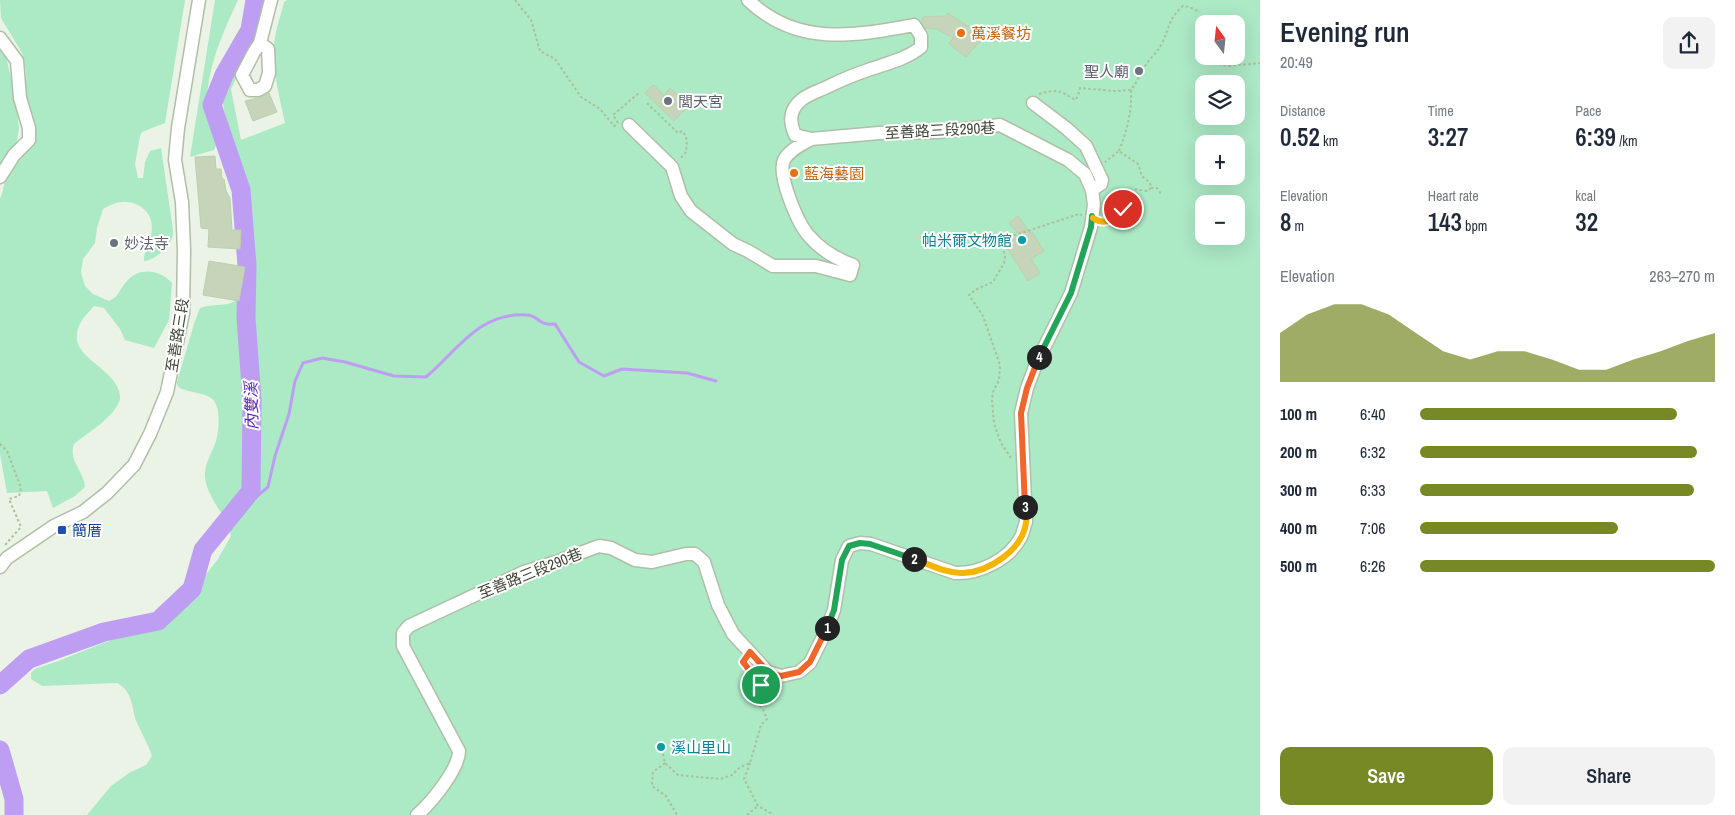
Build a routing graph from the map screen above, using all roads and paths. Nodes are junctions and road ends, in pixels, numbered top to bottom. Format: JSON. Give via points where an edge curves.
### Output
{"nodes":[{"id":1,"x":200,"y":0,"type":"edge"},
{"id":2,"x":271,"y":0,"type":"edge"},
{"id":3,"x":515,"y":0,"type":"edge"},
{"id":4,"x":748,"y":0,"type":"edge"},
{"id":5,"x":1200,"y":12,"type":"dead end"},
{"id":6,"x":0,"y":38,"type":"edge"},
{"id":7,"x":260,"y":43,"type":"dead end"},
{"id":8,"x":1260,"y":63,"type":"edge"},
{"id":9,"x":1245,"y":64,"type":"edge"},
{"id":10,"x":1224,"y":65,"type":"edge"},
{"id":11,"x":1239,"y":65,"type":"edge"},
{"id":12,"x":1131,"y":90,"type":"junction"},
{"id":13,"x":640,"y":92,"type":"dead end"},
{"id":14,"x":647,"y":103,"type":"dead end"},
{"id":15,"x":1033,"y":103,"type":"joint"},
{"id":16,"x":613,"y":116,"type":"dead end"},
{"id":17,"x":624,"y":124,"type":"joint"},
{"id":18,"x":811,"y":139,"type":"junction"},
{"id":19,"x":1119,"y":151,"type":"junction"},
{"id":20,"x":672,"y":167,"type":"junction"},
{"id":21,"x":1097,"y":167,"type":"junction"},
{"id":22,"x":0,"y":177,"type":"edge"},
{"id":23,"x":1151,"y":188,"type":"junction"},
{"id":24,"x":1092,"y":190,"type":"junction"},
{"id":25,"x":1161,"y":194,"type":"dead end"},
{"id":26,"x":1092,"y":216,"type":"junction"},
{"id":27,"x":0,"y":444,"type":"edge"},
{"id":28,"x":1023,"y":458,"type":"junction"},
{"id":29,"x":4,"y":562,"type":"edge"},
{"id":30,"x":750,"y":652,"type":"junction"},
{"id":31,"x":662,"y":749,"type":"dead end"},
{"id":32,"x":665,"y":763,"type":"junction"},
{"id":33,"x":750,"y":763,"type":"junction"},
{"id":34,"x":758,"y":806,"type":"junction"},
{"id":35,"x":417,"y":815,"type":"edge"},
{"id":36,"x":677,"y":815,"type":"edge"},
{"id":37,"x":747,"y":815,"type":"edge"},
{"id":38,"x":774,"y":815,"type":"edge"}],
"edges":[{"from":1,"to":29,"type":"street","name":"至善路三段","via":[[175,160],[182,202],[183,313],[167,392],[134,465],[108,493]]},
{"from":2,"to":7,"type":"street"},
{"from":3,"to":17,"type":"path","via":[[531,20],[540,51],[555,58],[581,97],[600,109],[614,126]]},
{"from":4,"to":18,"type":"street","via":[[786,26],[808,32],[840,35],[914,24],[921,36],[921,47],[916,51],[849,77],[798,103],[790,123],[795,135]]},
{"from":5,"to":12,"type":"path","via":[[1183,6],[1174,13],[1163,42]]},
{"from":6,"to":22,"type":"street","via":[[17,61],[20,98],[29,128],[29,140],[14,155]]},
{"from":8,"to":9,"type":"path"},
{"from":10,"to":11,"type":"path"},
{"from":12,"to":15,"type":"path","via":[[1080,88],[1075,100],[1063,92],[1052,90],[1038,94]]},
{"from":12,"to":19,"type":"path","via":[[1129,123]]},
{"from":13,"to":16,"type":"path"},
{"from":14,"to":20,"type":"path","via":[[678,133],[682,131],[685,134],[686,152]]},
{"from":15,"to":21,"type":"street","via":[[1086,146]]},
{"from":17,"to":20,"type":"street"},
{"from":18,"to":20,"type":"street","via":[[789,152],[783,161],[781,170],[785,189],[807,234],[827,252],[854,265],[850,275],[816,266],[773,266],[732,244],[691,211],[681,196]]},
{"from":18,"to":24,"type":"street","name":"至善路三段290巷","via":[[1000,125],[1077,166],[1086,174]]},
{"from":19,"to":21,"type":"path"},
{"from":19,"to":23,"type":"path","via":[[1138,164]]},
{"from":21,"to":24,"type":"street","via":[[1102,180]]},
{"from":23,"to":25,"type":"path","via":[[1157,188]]},
{"from":23,"to":26,"type":"path","via":[[1129,192],[1128,203],[1109,222],[1103,223]]},
{"from":24,"to":26,"type":"street","name":"至善路三段290巷"},
{"from":26,"to":28,"type":"street","name":"至善路三段290巷","via":[[1071,293],[1027,388],[1021,413]]},
{"from":26,"to":28,"type":"path","via":[[1080,214],[1012,236],[1002,243],[1004,263],[993,282],[969,295],[983,316],[1000,365],[992,400],[994,424],[1012,459]]},
{"from":27,"to":29,"type":"path","via":[[7,451],[21,488],[19,496],[8,499],[21,527],[2,548]]},
{"from":28,"to":30,"type":"street","name":"至善路三段290巷","via":[[1026,522],[1020,538],[1002,558],[979,571],[955,573],[870,544],[849,546],[842,560],[834,610],[810,662],[799,672],[781,676],[768,672]]},
{"from":30,"to":33,"type":"path","via":[[743,662],[761,685],[758,704],[767,718],[761,725]]},
{"from":30,"to":35,"type":"street","name":"至善路三段290巷","via":[[733,634],[718,605],[704,562],[695,554],[652,562],[635,560],[599,546],[524,572],[409,626],[403,634],[403,646],[459,751],[455,766],[430,803]]},
{"from":31,"to":32,"type":"path"},
{"from":32,"to":33,"type":"path","via":[[678,775],[720,780]]},
{"from":32,"to":36,"type":"path","via":[[653,772],[652,786],[666,796]]},
{"from":33,"to":34,"type":"path","via":[[744,779]]},
{"from":34,"to":37,"type":"path"},
{"from":34,"to":38,"type":"path"}]}
